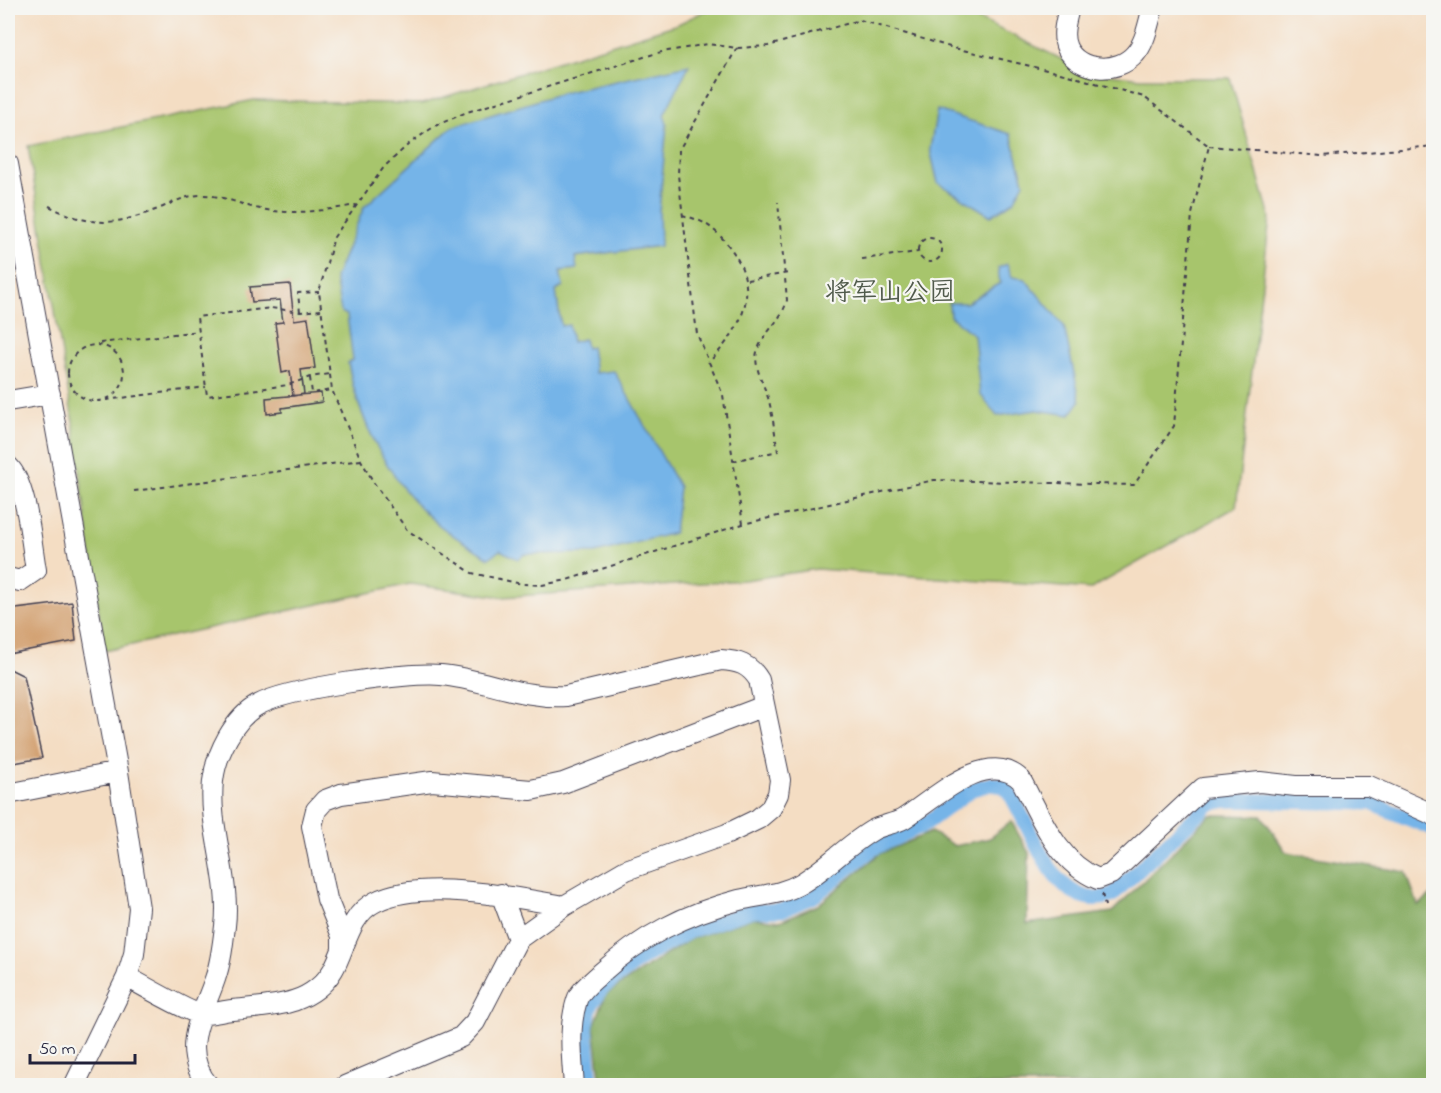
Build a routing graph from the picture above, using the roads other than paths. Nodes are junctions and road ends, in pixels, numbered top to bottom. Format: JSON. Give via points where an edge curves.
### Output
{"nodes":[{"id":1,"x":1069,"y":8,"type":"edge"},
{"id":2,"x":1153,"y":8,"type":"edge"},
{"id":3,"x":8,"y":164,"type":"edge"},
{"id":4,"x":50,"y":394,"type":"junction"},
{"id":5,"x":8,"y":401,"type":"edge"},
{"id":6,"x":8,"y":465,"type":"edge"},
{"id":7,"x":14,"y":488,"type":"edge"},
{"id":8,"x":8,"y":578,"type":"edge"},
{"id":9,"x":764,"y":706,"type":"junction"},
{"id":10,"x":118,"y":772,"type":"junction"},
{"id":11,"x":8,"y":794,"type":"edge"},
{"id":12,"x":1434,"y":815,"type":"edge"},
{"id":13,"x":501,"y":894,"type":"junction"},
{"id":14,"x":564,"y":906,"type":"junction"},
{"id":15,"x":518,"y":939,"type":"junction"},
{"id":16,"x":342,"y":949,"type":"junction"},
{"id":17,"x":127,"y":977,"type":"junction"},
{"id":18,"x":200,"y":1014,"type":"junction"},
{"id":19,"x":74,"y":1086,"type":"edge"},
{"id":20,"x":209,"y":1086,"type":"edge"},
{"id":21,"x":345,"y":1086,"type":"edge"},
{"id":22,"x":574,"y":1086,"type":"edge"}],
"edges":[{"from":1,"to":2,"type":"street","via":[[1064,28],[1066,48],[1078,61],[1098,68],[1118,66],[1133,57],[1142,45]]},
{"from":3,"to":4,"type":"street"},
{"from":4,"to":5,"type":"street"},
{"from":4,"to":10,"type":"street"},
{"from":6,"to":7,"type":"street","via":[[13,471]]},
{"from":7,"to":8,"type":"street","via":[[36,570],[20,581]]},
{"from":9,"to":14,"type":"street","via":[[780,780],[771,808],[727,834],[626,870]]},
{"from":9,"to":16,"type":"street","via":[[563,783],[531,790],[432,781],[341,794],[325,800],[316,810],[312,826],[327,899],[342,936]]},
{"from":9,"to":18,"type":"street","via":[[759,680],[752,669],[737,661],[721,660],[566,696],[543,698],[476,680],[412,674],[280,696],[257,705],[228,738],[213,782],[226,913],[221,957]]},
{"from":10,"to":11,"type":"street"},
{"from":10,"to":17,"type":"street","via":[[139,908]]},
{"from":12,"to":22,"type":"street","via":[[1369,786],[1260,782],[1203,788],[1111,874],[1098,879],[1082,873],[1062,854],[1021,780],[1003,768],[967,775],[900,820],[874,830],[800,884],[681,919],[628,948],[577,997],[572,1023]]},
{"from":13,"to":14,"type":"street"},
{"from":13,"to":15,"type":"street"},
{"from":13,"to":16,"type":"street","via":[[423,890],[396,894],[374,902],[357,917]]},
{"from":14,"to":15,"type":"street"},
{"from":15,"to":21,"type":"street","via":[[469,1031]]},
{"from":16,"to":18,"type":"street","via":[[321,986],[304,998],[276,1006]]},
{"from":17,"to":18,"type":"street"},
{"from":17,"to":19,"type":"street"},
{"from":18,"to":20,"type":"street","via":[[193,1046],[197,1065]]}]}
